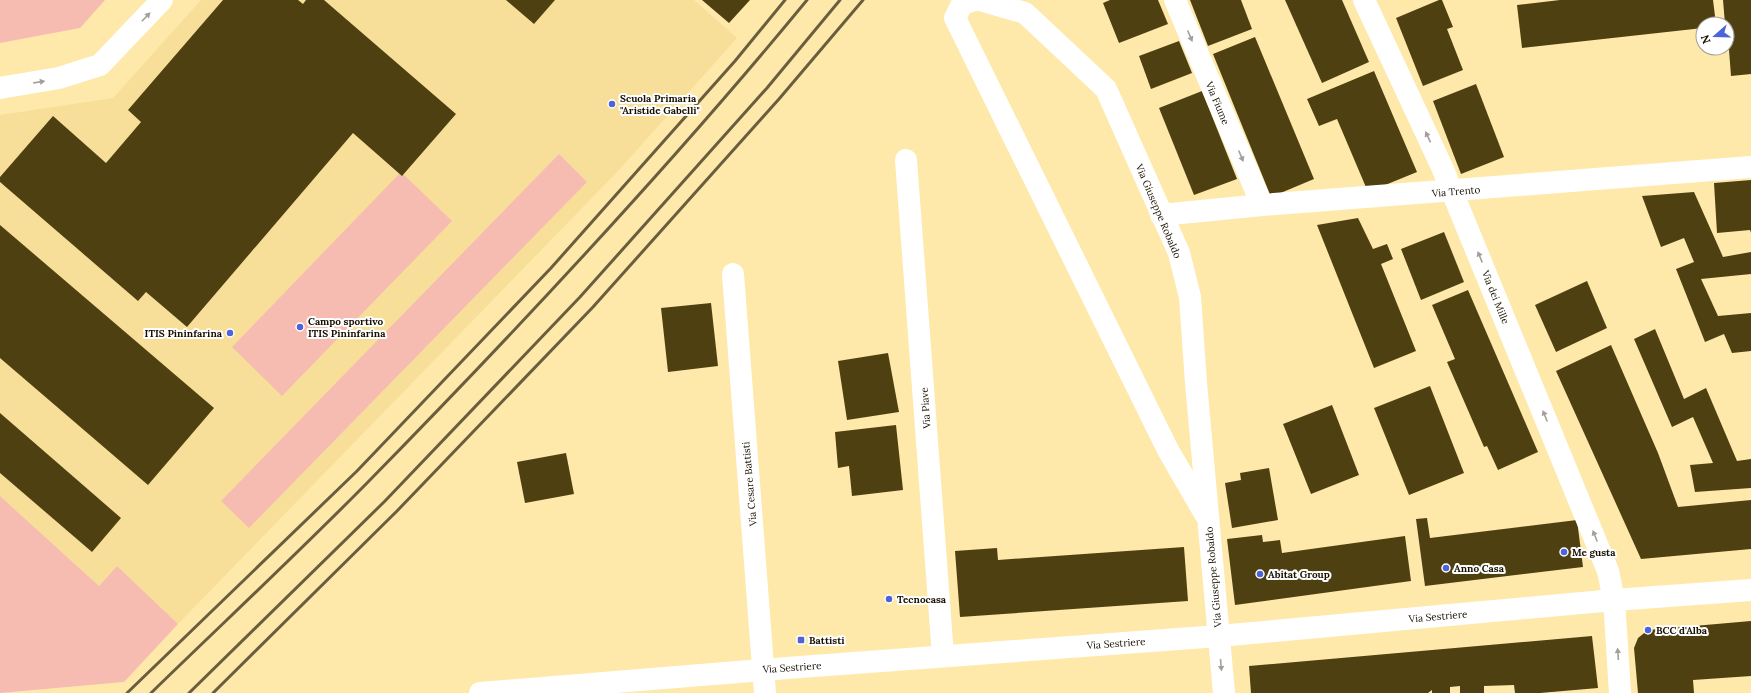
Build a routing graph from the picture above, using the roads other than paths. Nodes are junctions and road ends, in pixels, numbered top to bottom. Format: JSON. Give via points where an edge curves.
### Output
{"nodes":[{"id":1,"x":162,"y":0,"type":"edge"},
{"id":2,"x":975,"y":0,"type":"edge"},
{"id":3,"x":980,"y":0,"type":"edge"},
{"id":4,"x":1175,"y":0,"type":"edge"},
{"id":5,"x":1364,"y":0,"type":"edge"},
{"id":6,"x":0,"y":88,"type":"edge"},
{"id":7,"x":906,"y":160,"type":"dead end"},
{"id":8,"x":1751,"y":167,"type":"edge"},
{"id":9,"x":1451,"y":191,"type":"junction"},
{"id":10,"x":1262,"y":205,"type":"junction"},
{"id":11,"x":1161,"y":215,"type":"junction"},
{"id":12,"x":733,"y":274,"type":"dead end"},
{"id":13,"x":1208,"y":518,"type":"junction"},
{"id":14,"x":1751,"y":590,"type":"edge"},
{"id":15,"x":1614,"y":600,"type":"junction"},
{"id":16,"x":1219,"y":636,"type":"junction"},
{"id":17,"x":943,"y":656,"type":"junction"},
{"id":18,"x":764,"y":670,"type":"junction"},
{"id":19,"x":480,"y":693,"type":"edge"},
{"id":20,"x":765,"y":693,"type":"edge"},
{"id":21,"x":1224,"y":693,"type":"edge"},
{"id":22,"x":1620,"y":693,"type":"edge"}],
"edges":[{"from":6,"to":1,"type":"street","one_way":true,"via":[[59,78],[100,65]]},
{"from":2,"to":13,"type":"street","name":"Via Giuseppe Robaldo","via":[[962,4],[955,18],[1168,450]]},
{"from":3,"to":11,"type":"street","name":"Via Giuseppe Robaldo","via":[[1025,13],[1106,89]]},
{"from":4,"to":10,"type":"street","name":"Via Fiume","one_way":true},
{"from":9,"to":5,"type":"street","name":"Via dei Mille","one_way":true},
{"from":7,"to":17,"type":"street","name":"Via Piave"},
{"from":8,"to":9,"type":"street","name":"Via Trento"},
{"from":9,"to":10,"type":"street","name":"Via Trento"},
{"from":15,"to":9,"type":"street","name":"Via dei Mille","one_way":true,"via":[[1608,571],[1598,543]]},
{"from":10,"to":11,"type":"street","name":"Via Trento"},
{"from":11,"to":13,"type":"street","name":"Via Giuseppe Robaldo","via":[[1179,253],[1190,297]]},
{"from":12,"to":18,"type":"street","name":"Via Cesare Battisti"},
{"from":13,"to":16,"type":"street","name":"Via Giuseppe Robaldo"},
{"from":14,"to":15,"type":"street","name":"Via Sestriere"},
{"from":15,"to":16,"type":"street","name":"Via Sestriere"},
{"from":22,"to":15,"type":"street","name":"Via dei Mille","one_way":true},
{"from":16,"to":17,"type":"street","name":"Via Sestriere"},
{"from":16,"to":21,"type":"street","name":"Via Giuseppe Robaldo","one_way":true},
{"from":17,"to":18,"type":"street","name":"Via Sestriere"},
{"from":18,"to":19,"type":"street","name":"Via Sestriere"},
{"from":18,"to":20,"type":"street","name":"Via Cesare Battisti"}]}
